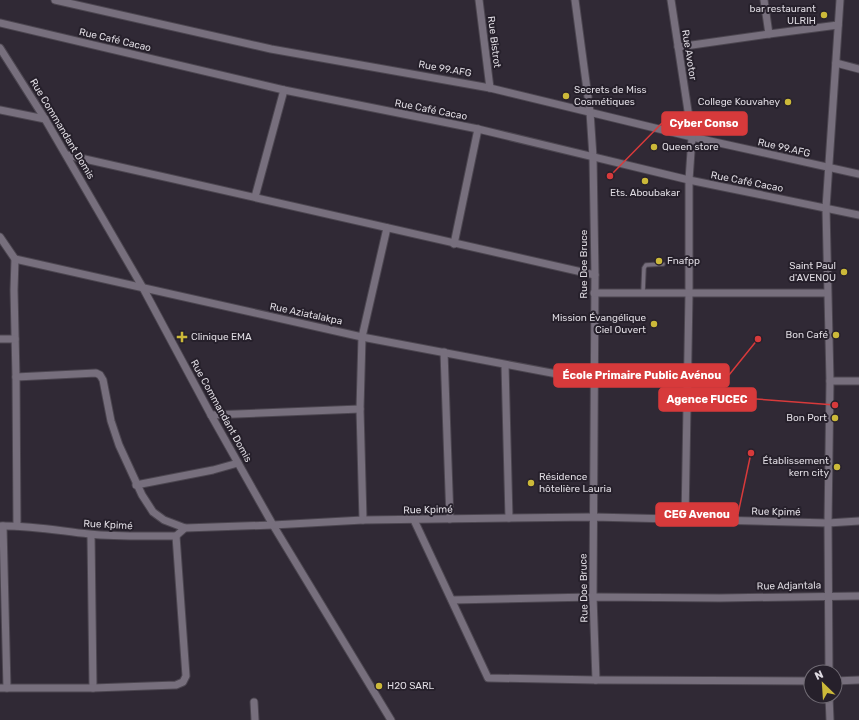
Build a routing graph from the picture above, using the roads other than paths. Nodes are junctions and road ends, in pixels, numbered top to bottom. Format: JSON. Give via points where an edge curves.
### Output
{"nodes":[{"id":1,"x":55,"y":0,"type":"edge"},
{"id":2,"x":479,"y":0,"type":"edge"},
{"id":3,"x":575,"y":0,"type":"edge"},
{"id":4,"x":671,"y":0,"type":"edge"},
{"id":5,"x":764,"y":0,"type":"edge"},
{"id":6,"x":840,"y":0,"type":"edge"},
{"id":7,"x":0,"y":23,"type":"edge"},
{"id":8,"x":838,"y":25,"type":"junction"},
{"id":9,"x":769,"y":34,"type":"junction"},
{"id":10,"x":0,"y":48,"type":"edge"},
{"id":11,"x":678,"y":48,"type":"junction"},
{"id":12,"x":836,"y":63,"type":"junction"},
{"id":13,"x":859,"y":68,"type":"edge"},
{"id":14,"x":490,"y":88,"type":"junction"},
{"id":15,"x":284,"y":90,"type":"junction"},
{"id":16,"x":0,"y":110,"type":"edge"},
{"id":17,"x":590,"y":112,"type":"junction"},
{"id":18,"x":45,"y":119,"type":"junction"},
{"id":19,"x":478,"y":129,"type":"junction"},
{"id":20,"x":692,"y":137,"type":"junction"},
{"id":21,"x":67,"y":155,"type":"junction"},
{"id":22,"x":593,"y":157,"type":"junction"},
{"id":23,"x":829,"y":168,"type":"junction"},
{"id":24,"x":859,"y":174,"type":"edge"},
{"id":25,"x":689,"y":180,"type":"junction"},
{"id":26,"x":255,"y":197,"type":"junction"},
{"id":27,"x":826,"y":208,"type":"junction"},
{"id":28,"x":859,"y":215,"type":"edge"},
{"id":29,"x":387,"y":228,"type":"junction"},
{"id":30,"x":0,"y":237,"type":"edge"},
{"id":31,"x":454,"y":244,"type":"junction"},
{"id":32,"x":14,"y":259,"type":"junction"},
{"id":33,"x":663,"y":264,"type":"dead end"},
{"id":34,"x":595,"y":275,"type":"junction"},
{"id":35,"x":143,"y":288,"type":"junction"},
{"id":36,"x":594,"y":293,"type":"junction"},
{"id":37,"x":827,"y":293,"type":"junction"},
{"id":38,"x":643,"y":294,"type":"junction"},
{"id":39,"x":689,"y":294,"type":"junction"},
{"id":40,"x":362,"y":337,"type":"junction"},
{"id":41,"x":0,"y":339,"type":"edge"},
{"id":42,"x":15,"y":339,"type":"junction"},
{"id":43,"x":444,"y":352,"type":"junction"},
{"id":44,"x":505,"y":364,"type":"junction"},
{"id":45,"x":16,"y":377,"type":"junction"},
{"id":46,"x":594,"y":381,"type":"junction"},
{"id":47,"x":830,"y":381,"type":"junction"},
{"id":48,"x":859,"y":381,"type":"edge"},
{"id":49,"x":360,"y":409,"type":"junction"},
{"id":50,"x":212,"y":416,"type":"junction"},
{"id":51,"x":238,"y":463,"type":"junction"},
{"id":52,"x":136,"y":485,"type":"junction"},
{"id":53,"x":594,"y":517,"type":"junction"},
{"id":54,"x":509,"y":518,"type":"junction"},
{"id":55,"x":450,"y":519,"type":"junction"},
{"id":56,"x":363,"y":520,"type":"junction"},
{"id":57,"x":414,"y":520,"type":"junction"},
{"id":58,"x":685,"y":520,"type":"junction"},
{"id":59,"x":859,"y":521,"type":"edge"},
{"id":60,"x":828,"y":523,"type":"junction"},
{"id":61,"x":273,"y":525,"type":"junction"},
{"id":62,"x":2,"y":526,"type":"edge"},
{"id":63,"x":17,"y":526,"type":"junction"},
{"id":64,"x":185,"y":528,"type":"junction"},
{"id":65,"x":91,"y":535,"type":"junction"},
{"id":66,"x":176,"y":536,"type":"junction"},
{"id":67,"x":829,"y":596,"type":"junction"},
{"id":68,"x":859,"y":596,"type":"edge"},
{"id":69,"x":593,"y":597,"type":"junction"},
{"id":70,"x":452,"y":600,"type":"junction"},
{"id":71,"x":829,"y":664,"type":"edge"},
{"id":72,"x":596,"y":680,"type":"junction"},
{"id":73,"x":859,"y":680,"type":"edge"},
{"id":74,"x":803,"y":681,"type":"edge"},
{"id":75,"x":843,"y":681,"type":"edge"},
{"id":76,"x":3,"y":688,"type":"edge"},
{"id":77,"x":93,"y":688,"type":"junction"},
{"id":78,"x":254,"y":702,"type":"dead end"},
{"id":79,"x":829,"y":704,"type":"edge"},
{"id":80,"x":255,"y":720,"type":"edge"},
{"id":81,"x":391,"y":720,"type":"edge"},
{"id":82,"x":830,"y":720,"type":"edge"}],
"edges":[{"from":1,"to":14,"type":"street","name":"Rue 99.AFG","via":[[271,49]]},
{"from":2,"to":14,"type":"street","name":"Rue Bistrot"},
{"from":3,"to":17,"type":"street","name":"Rue Doe Bruce"},
{"from":4,"to":11,"type":"street","name":"Rue Avotor"},
{"from":5,"to":9,"type":"street"},
{"from":6,"to":8,"type":"street"},
{"from":7,"to":15,"type":"street","name":"Rue Café Cacao"},
{"from":8,"to":9,"type":"street"},
{"from":8,"to":12,"type":"street"},
{"from":9,"to":11,"type":"street"},
{"from":10,"to":18,"type":"street","name":"Rue Commandant Domis"},
{"from":11,"to":20,"type":"street","name":"Rue Avotor"},
{"from":12,"to":13,"type":"street"},
{"from":12,"to":23,"type":"street"},
{"from":14,"to":17,"type":"street","name":"Rue 99.AFG"},
{"from":15,"to":19,"type":"street","name":"Rue Café Cacao"},
{"from":15,"to":26,"type":"street"},
{"from":16,"to":18,"type":"street"},
{"from":17,"to":20,"type":"street","name":"Rue 99.AFG"},
{"from":17,"to":22,"type":"street","name":"Rue Doe Bruce"},
{"from":18,"to":21,"type":"street","name":"Rue Commandant Domis"},
{"from":19,"to":22,"type":"street","name":"Rue Café Cacao"},
{"from":19,"to":31,"type":"street"},
{"from":20,"to":23,"type":"street","name":"Rue 99.AFG"},
{"from":20,"to":25,"type":"street","name":"Rue Avotor"},
{"from":21,"to":26,"type":"street"},
{"from":21,"to":35,"type":"street","name":"Rue Commandant Domis"},
{"from":22,"to":25,"type":"street","name":"Rue Café Cacao"},
{"from":22,"to":34,"type":"street","name":"Rue Doe Bruce"},
{"from":23,"to":24,"type":"street","name":"Rue 99.AFG"},
{"from":23,"to":27,"type":"street"},
{"from":25,"to":27,"type":"street","name":"Rue Café Cacao"},
{"from":25,"to":39,"type":"street","name":"Rue Avotor"},
{"from":26,"to":29,"type":"street"},
{"from":27,"to":28,"type":"street","name":"Rue Café Cacao"},
{"from":27,"to":37,"type":"street"},
{"from":29,"to":31,"type":"street"},
{"from":29,"to":40,"type":"street"},
{"from":30,"to":32,"type":"street"},
{"from":31,"to":34,"type":"street"},
{"from":32,"to":35,"type":"street","name":"Rue Aziatalakpa"},
{"from":32,"to":42,"type":"street"},
{"from":33,"to":38,"type":"lane","via":[[646,265],[644,268]]},
{"from":34,"to":36,"type":"street","name":"Rue Doe Bruce"},
{"from":35,"to":40,"type":"street","name":"Rue Aziatalakpa"},
{"from":35,"to":50,"type":"street","name":"Rue Commandant Domis"},
{"from":36,"to":38,"type":"street"},
{"from":36,"to":46,"type":"street","name":"Rue Doe Bruce"},
{"from":37,"to":39,"type":"street"},
{"from":37,"to":47,"type":"street"},
{"from":38,"to":39,"type":"street"},
{"from":39,"to":58,"type":"street","name":"Rue Avotor"},
{"from":40,"to":43,"type":"street","name":"Rue Aziatalakpa"},
{"from":40,"to":49,"type":"street"},
{"from":41,"to":42,"type":"street"},
{"from":42,"to":45,"type":"street"},
{"from":43,"to":44,"type":"street","name":"Rue Aziatalakpa"},
{"from":43,"to":55,"type":"street"},
{"from":44,"to":46,"type":"street","name":"Rue Aziatalakpa"},
{"from":44,"to":54,"type":"street"},
{"from":45,"to":52,"type":"street","via":[[96,373],[100,375],[111,421]]},
{"from":45,"to":63,"type":"street"},
{"from":46,"to":53,"type":"street","name":"Rue Doe Bruce"},
{"from":47,"to":48,"type":"street"},
{"from":47,"to":60,"type":"street"},
{"from":49,"to":50,"type":"street"},
{"from":49,"to":56,"type":"street"},
{"from":50,"to":51,"type":"street","name":"Rue Commandant Domis"},
{"from":51,"to":52,"type":"street"},
{"from":51,"to":61,"type":"street","name":"Rue Commandant Domis"},
{"from":52,"to":64,"type":"street","via":[[153,512],[164,520]]},
{"from":53,"to":54,"type":"street","name":"Rue Kpimé"},
{"from":53,"to":58,"type":"street","name":"Rue Kpimé"},
{"from":53,"to":69,"type":"street","name":"Rue Doe Bruce"},
{"from":54,"to":55,"type":"street","name":"Rue Kpimé"},
{"from":55,"to":57,"type":"street","name":"Rue Kpimé"},
{"from":56,"to":57,"type":"street","name":"Rue Kpimé"},
{"from":56,"to":61,"type":"street","name":"Rue Kpimé"},
{"from":57,"to":70,"type":"street"},
{"from":58,"to":60,"type":"street","name":"Rue Kpimé"},
{"from":59,"to":60,"type":"street","name":"Rue Kpimé"},
{"from":60,"to":67,"type":"street"},
{"from":61,"to":64,"type":"street","name":"Rue Kpimé"},
{"from":61,"to":81,"type":"street","name":"Rue Commandant Domis"},
{"from":62,"to":63,"type":"street","name":"Rue Kpimé"},
{"from":62,"to":76,"type":"street"},
{"from":63,"to":65,"type":"street","name":"Rue Kpimé"},
{"from":64,"to":66,"type":"street"},
{"from":65,"to":66,"type":"street","name":"Rue Kpimé"},
{"from":65,"to":77,"type":"street"},
{"from":66,"to":77,"type":"street","via":[[186,676],[183,682],[176,685]]},
{"from":67,"to":68,"type":"street","name":"Rue Adjantala"},
{"from":67,"to":69,"type":"street","name":"Rue Adjantala"},
{"from":67,"to":71,"type":"street"},
{"from":69,"to":70,"type":"street","name":"Rue Adjantala"},
{"from":69,"to":72,"type":"street","name":"Rue Doe Bruce"},
{"from":70,"to":72,"type":"street","via":[[488,678]]},
{"from":72,"to":74,"type":"street"},
{"from":73,"to":75,"type":"street"},
{"from":76,"to":77,"type":"street"},
{"from":78,"to":80,"type":"street"},
{"from":79,"to":82,"type":"street"}]}
